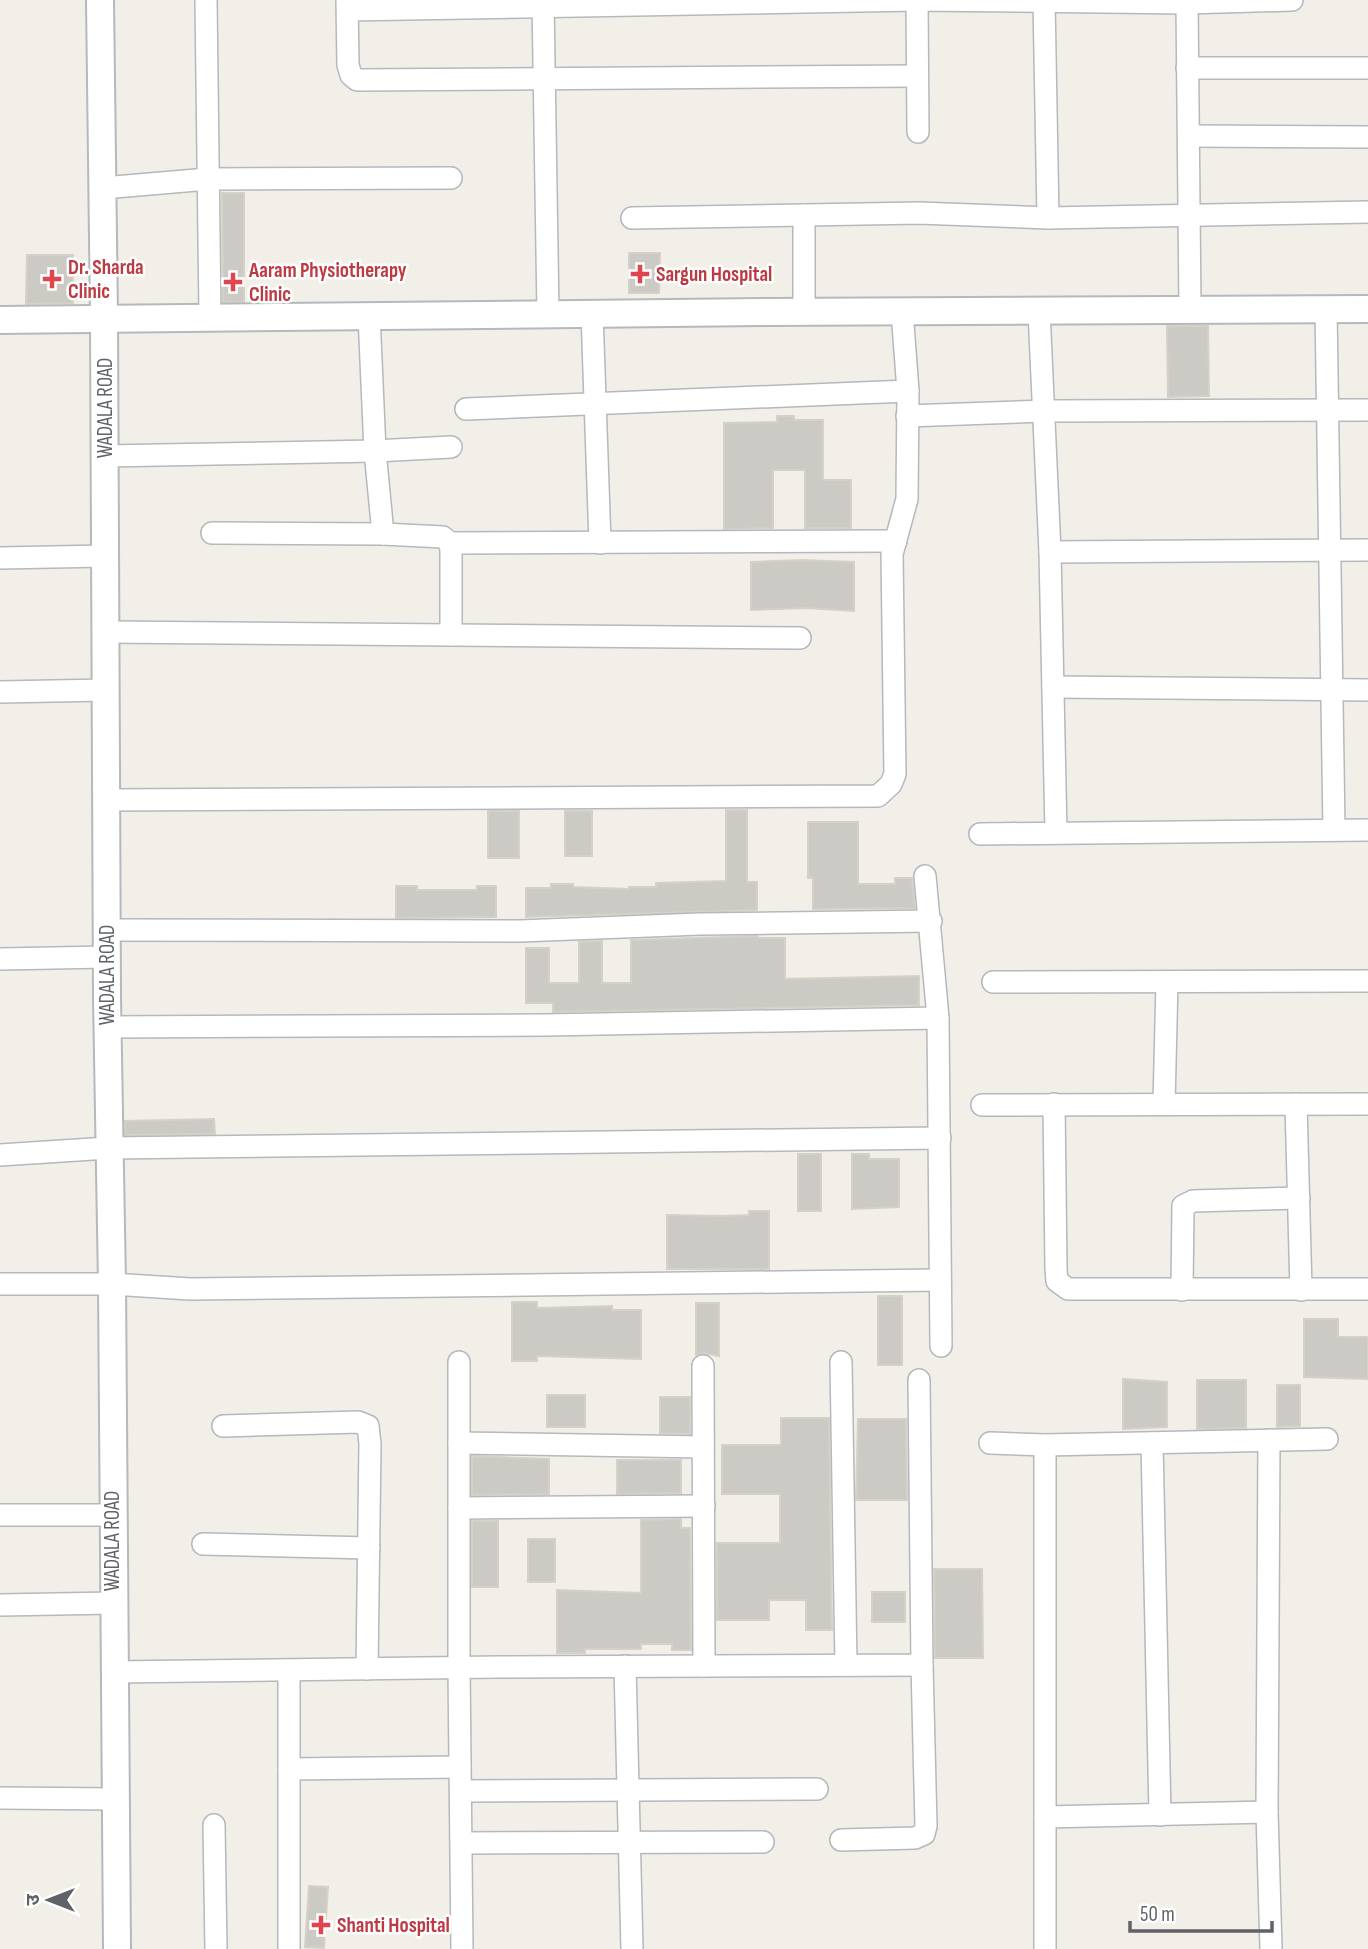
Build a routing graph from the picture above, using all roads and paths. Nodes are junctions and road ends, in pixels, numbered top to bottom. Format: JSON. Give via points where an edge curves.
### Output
{"nodes":[{"id":1,"x":100,"y":0,"type":"edge"},
{"id":2,"x":206,"y":0,"type":"edge"},
{"id":3,"x":917,"y":0,"type":"edge"},
{"id":4,"x":1044,"y":0,"type":"edge"},
{"id":5,"x":1292,"y":0,"type":"edge"},
{"id":6,"x":1187,"y":2,"type":"junction"},
{"id":7,"x":543,"y":3,"type":"edge"},
{"id":8,"x":348,"y":5,"type":"edge"},
{"id":9,"x":1187,"y":68,"type":"junction"},
{"id":10,"x":1368,"y":68,"type":"edge"},
{"id":11,"x":917,"y":76,"type":"junction"},
{"id":12,"x":544,"y":77,"type":"junction"},
{"id":13,"x":918,"y":132,"type":"dead end"},
{"id":14,"x":1189,"y":136,"type":"junction"},
{"id":15,"x":1368,"y":137,"type":"edge"},
{"id":16,"x":451,"y":178,"type":"dead end"},
{"id":17,"x":208,"y":179,"type":"junction"},
{"id":18,"x":103,"y":188,"type":"junction"},
{"id":19,"x":1368,"y":212,"type":"edge"},
{"id":20,"x":804,"y":215,"type":"junction"},
{"id":21,"x":1188,"y":215,"type":"junction"},
{"id":22,"x":632,"y":218,"type":"dead end"},
{"id":23,"x":1048,"y":218,"type":"junction"},
{"id":24,"x":1326,"y":309,"type":"junction"},
{"id":25,"x":1368,"y":309,"type":"edge"},
{"id":26,"x":1189,"y":310,"type":"junction"},
{"id":27,"x":902,"y":311,"type":"junction"},
{"id":28,"x":1039,"y":311,"type":"junction"},
{"id":29,"x":592,"y":313,"type":"junction"},
{"id":30,"x":804,"y":313,"type":"junction"},
{"id":31,"x":548,"y":314,"type":"junction"},
{"id":32,"x":369,"y":315,"type":"junction"},
{"id":33,"x":210,"y":316,"type":"junction"},
{"id":34,"x":104,"y":317,"type":"junction"},
{"id":35,"x":0,"y":320,"type":"edge"},
{"id":36,"x":908,"y":391,"type":"junction"},
{"id":37,"x":595,"y":404,"type":"junction"},
{"id":38,"x":466,"y":409,"type":"dead end"},
{"id":39,"x":1327,"y":410,"type":"junction"},
{"id":40,"x":1368,"y":410,"type":"edge"},
{"id":41,"x":1044,"y":411,"type":"junction"},
{"id":42,"x":907,"y":416,"type":"junction"},
{"id":43,"x":451,"y":447,"type":"dead end"},
{"id":44,"x":375,"y":451,"type":"junction"},
{"id":45,"x":105,"y":456,"type":"junction"},
{"id":46,"x":212,"y":533,"type":"dead end"},
{"id":47,"x":383,"y":534,"type":"junction"},
{"id":48,"x":896,"y":541,"type":"junction"},
{"id":49,"x":450,"y":543,"type":"junction"},
{"id":50,"x":600,"y":543,"type":"junction"},
{"id":51,"x":1329,"y":550,"type":"junction"},
{"id":52,"x":1368,"y":550,"type":"edge"},
{"id":53,"x":1051,"y":552,"type":"junction"},
{"id":54,"x":105,"y":556,"type":"junction"},
{"id":55,"x":0,"y":558,"type":"edge"},
{"id":56,"x":105,"y":632,"type":"junction"},
{"id":57,"x":451,"y":635,"type":"junction"},
{"id":58,"x":800,"y":638,"type":"dead end"},
{"id":59,"x":1053,"y":687,"type":"junction"},
{"id":60,"x":1333,"y":689,"type":"junction"},
{"id":61,"x":106,"y":690,"type":"junction"},
{"id":62,"x":1368,"y":690,"type":"edge"},
{"id":63,"x":0,"y":692,"type":"edge"},
{"id":64,"x":106,"y":800,"type":"junction"},
{"id":65,"x":1334,"y":830,"type":"junction"},
{"id":66,"x":1368,"y":830,"type":"edge"},
{"id":67,"x":1056,"y":833,"type":"junction"},
{"id":68,"x":980,"y":834,"type":"dead end"},
{"id":69,"x":925,"y":876,"type":"dead end"},
{"id":70,"x":931,"y":921,"type":"junction"},
{"id":71,"x":106,"y":930,"type":"junction"},
{"id":72,"x":106,"y":957,"type":"junction"},
{"id":73,"x":0,"y":959,"type":"edge"},
{"id":74,"x":1368,"y":981,"type":"edge"},
{"id":75,"x":993,"y":982,"type":"dead end"},
{"id":76,"x":1167,"y":982,"type":"junction"},
{"id":77,"x":938,"y":1018,"type":"junction"},
{"id":78,"x":107,"y":1027,"type":"junction"},
{"id":79,"x":982,"y":1104,"type":"dead end"},
{"id":80,"x":1054,"y":1104,"type":"junction"},
{"id":81,"x":1164,"y":1104,"type":"junction"},
{"id":82,"x":1296,"y":1104,"type":"junction"},
{"id":83,"x":1368,"y":1104,"type":"edge"},
{"id":84,"x":940,"y":1138,"type":"junction"},
{"id":85,"x":108,"y":1149,"type":"junction"},
{"id":86,"x":0,"y":1155,"type":"edge"},
{"id":87,"x":1298,"y":1198,"type":"junction"},
{"id":88,"x":940,"y":1280,"type":"junction"},
{"id":89,"x":0,"y":1284,"type":"edge"},
{"id":90,"x":112,"y":1284,"type":"junction"},
{"id":91,"x":1368,"y":1289,"type":"edge"},
{"id":92,"x":1182,"y":1290,"type":"junction"},
{"id":93,"x":1301,"y":1290,"type":"junction"},
{"id":94,"x":941,"y":1346,"type":"dead end"},
{"id":95,"x":459,"y":1362,"type":"dead end"},
{"id":96,"x":841,"y":1362,"type":"dead end"},
{"id":97,"x":703,"y":1366,"type":"dead end"},
{"id":98,"x":919,"y":1380,"type":"dead end"},
{"id":99,"x":223,"y":1426,"type":"dead end"},
{"id":100,"x":1327,"y":1439,"type":"dead end"},
{"id":101,"x":1269,"y":1440,"type":"junction"},
{"id":102,"x":459,"y":1443,"type":"junction"},
{"id":103,"x":990,"y":1443,"type":"dead end"},
{"id":104,"x":1152,"y":1443,"type":"junction"},
{"id":105,"x":1045,"y":1445,"type":"junction"},
{"id":106,"x":703,"y":1447,"type":"junction"},
{"id":107,"x":704,"y":1506,"type":"junction"},
{"id":108,"x":459,"y":1508,"type":"junction"},
{"id":109,"x":0,"y":1515,"type":"edge"},
{"id":110,"x":112,"y":1515,"type":"junction"},
{"id":111,"x":203,"y":1544,"type":"dead end"},
{"id":112,"x":369,"y":1548,"type":"junction"},
{"id":113,"x":113,"y":1603,"type":"junction"},
{"id":114,"x":0,"y":1605,"type":"edge"},
{"id":115,"x":846,"y":1665,"type":"junction"},
{"id":116,"x":922,"y":1665,"type":"junction"},
{"id":117,"x":625,"y":1666,"type":"junction"},
{"id":118,"x":704,"y":1666,"type":"junction"},
{"id":119,"x":459,"y":1668,"type":"junction"},
{"id":120,"x":367,"y":1669,"type":"junction"},
{"id":121,"x":289,"y":1670,"type":"junction"},
{"id":122,"x":114,"y":1672,"type":"junction"},
{"id":123,"x":460,"y":1767,"type":"junction"},
{"id":124,"x":289,"y":1769,"type":"junction"},
{"id":125,"x":817,"y":1789,"type":"dead end"},
{"id":126,"x":461,"y":1791,"type":"junction"},
{"id":127,"x":628,"y":1791,"type":"junction"},
{"id":128,"x":0,"y":1798,"type":"edge"},
{"id":129,"x":115,"y":1799,"type":"junction"},
{"id":130,"x":1267,"y":1812,"type":"junction"},
{"id":131,"x":1160,"y":1815,"type":"junction"},
{"id":132,"x":1045,"y":1817,"type":"junction"},
{"id":133,"x":214,"y":1825,"type":"dead end"},
{"id":134,"x":841,"y":1840,"type":"dead end"},
{"id":135,"x":629,"y":1841,"type":"junction"},
{"id":136,"x":764,"y":1842,"type":"dead end"},
{"id":137,"x":462,"y":1843,"type":"junction"},
{"id":138,"x":117,"y":1949,"type":"edge"},
{"id":139,"x":216,"y":1949,"type":"edge"},
{"id":140,"x":289,"y":1949,"type":"edge"},
{"id":141,"x":462,"y":1949,"type":"edge"},
{"id":142,"x":632,"y":1949,"type":"edge"},
{"id":143,"x":1045,"y":1949,"type":"edge"},
{"id":144,"x":1272,"y":1949,"type":"edge"}],
"edges":[{"from":1,"to":18,"type":"street","name":"WADALA ROAD"},
{"from":2,"to":17,"type":"street"},
{"from":3,"to":4,"type":"street"},
{"from":3,"to":7,"type":"street"},
{"from":3,"to":11,"type":"street"},
{"from":4,"to":6,"type":"street"},
{"from":4,"to":23,"type":"street"},
{"from":5,"to":6,"type":"street"},
{"from":6,"to":9,"type":"street"},
{"from":7,"to":8,"type":"street"},
{"from":7,"to":12,"type":"street"},
{"from":8,"to":12,"type":"street","via":[[348,65],[357,80]]},
{"from":9,"to":10,"type":"street"},
{"from":9,"to":14,"type":"street"},
{"from":11,"to":12,"type":"street"},
{"from":11,"to":13,"type":"street"},
{"from":12,"to":31,"type":"street"},
{"from":14,"to":15,"type":"street"},
{"from":14,"to":21,"type":"street"},
{"from":16,"to":17,"type":"street"},
{"from":17,"to":18,"type":"street"},
{"from":17,"to":33,"type":"street"},
{"from":18,"to":34,"type":"street","name":"WADALA ROAD"},
{"from":19,"to":21,"type":"street"},
{"from":20,"to":22,"type":"street"},
{"from":20,"to":23,"type":"street"},
{"from":20,"to":30,"type":"street"},
{"from":21,"to":23,"type":"street"},
{"from":21,"to":26,"type":"street"},
{"from":24,"to":25,"type":"street"},
{"from":24,"to":26,"type":"street"},
{"from":24,"to":39,"type":"street"},
{"from":26,"to":28,"type":"street"},
{"from":27,"to":28,"type":"street"},
{"from":27,"to":30,"type":"street"},
{"from":27,"to":36,"type":"street"},
{"from":28,"to":41,"type":"street"},
{"from":29,"to":30,"type":"street"},
{"from":29,"to":31,"type":"street"},
{"from":29,"to":37,"type":"street"},
{"from":31,"to":32,"type":"street"},
{"from":32,"to":33,"type":"street"},
{"from":32,"to":44,"type":"street"},
{"from":33,"to":34,"type":"street"},
{"from":34,"to":35,"type":"street"},
{"from":34,"to":45,"type":"street","name":"WADALA ROAD"},
{"from":36,"to":37,"type":"street"},
{"from":36,"to":42,"type":"street"},
{"from":37,"to":38,"type":"street"},
{"from":37,"to":50,"type":"street"},
{"from":39,"to":40,"type":"street"},
{"from":39,"to":41,"type":"street"},
{"from":39,"to":51,"type":"street"},
{"from":41,"to":42,"type":"street"},
{"from":41,"to":53,"type":"street"},
{"from":42,"to":48,"type":"street","via":[[907,499]]},
{"from":43,"to":44,"type":"street"},
{"from":44,"to":45,"type":"street"},
{"from":44,"to":47,"type":"street"},
{"from":45,"to":54,"type":"street","name":"WADALA ROAD"},
{"from":46,"to":47,"type":"street"},
{"from":47,"to":49,"type":"street","via":[[443,537]]},
{"from":48,"to":50,"type":"street"},
{"from":48,"to":64,"type":"street","via":[[892,554],[895,774],[878,796]]},
{"from":49,"to":50,"type":"street"},
{"from":49,"to":57,"type":"street"},
{"from":51,"to":52,"type":"street"},
{"from":51,"to":53,"type":"street"},
{"from":51,"to":60,"type":"street"},
{"from":53,"to":59,"type":"street"},
{"from":54,"to":55,"type":"street"},
{"from":54,"to":56,"type":"street","name":"WADALA ROAD"},
{"from":56,"to":57,"type":"street"},
{"from":56,"to":61,"type":"street","name":"WADALA ROAD"},
{"from":57,"to":58,"type":"street"},
{"from":59,"to":60,"type":"street"},
{"from":59,"to":67,"type":"street"},
{"from":60,"to":62,"type":"street"},
{"from":60,"to":65,"type":"street"},
{"from":61,"to":63,"type":"street"},
{"from":61,"to":64,"type":"street","name":"WADALA ROAD"},
{"from":64,"to":71,"type":"street","name":"WADALA ROAD"},
{"from":65,"to":66,"type":"street"},
{"from":65,"to":67,"type":"street"},
{"from":67,"to":68,"type":"street"},
{"from":69,"to":70,"type":"street"},
{"from":70,"to":71,"type":"street","via":[[520,931]]},
{"from":70,"to":77,"type":"street"},
{"from":71,"to":72,"type":"street","name":"WADALA ROAD"},
{"from":72,"to":73,"type":"street"},
{"from":72,"to":78,"type":"street","name":"WADALA ROAD"},
{"from":74,"to":76,"type":"street"},
{"from":75,"to":76,"type":"street"},
{"from":76,"to":81,"type":"street"},
{"from":77,"to":78,"type":"street"},
{"from":77,"to":84,"type":"street"},
{"from":78,"to":85,"type":"street","name":"WADALA ROAD"},
{"from":79,"to":80,"type":"street"},
{"from":80,"to":81,"type":"street"},
{"from":80,"to":92,"type":"street","via":[[1057,1281],[1069,1289]]},
{"from":81,"to":82,"type":"street"},
{"from":82,"to":83,"type":"street"},
{"from":82,"to":87,"type":"street"},
{"from":84,"to":85,"type":"street"},
{"from":84,"to":88,"type":"street"},
{"from":85,"to":86,"type":"street"},
{"from":85,"to":90,"type":"street","name":"WADALA ROAD"},
{"from":87,"to":92,"type":"street","via":[[1193,1201],[1183,1206]]},
{"from":87,"to":93,"type":"street"},
{"from":88,"to":90,"type":"street","via":[[190,1289]]},
{"from":88,"to":94,"type":"street"},
{"from":89,"to":90,"type":"street"},
{"from":90,"to":110,"type":"street","name":"WADALA ROAD"},
{"from":91,"to":93,"type":"street"},
{"from":92,"to":93,"type":"street"},
{"from":95,"to":102,"type":"street"},
{"from":96,"to":115,"type":"street"},
{"from":97,"to":106,"type":"street"},
{"from":98,"to":116,"type":"street"},
{"from":99,"to":112,"type":"street","via":[[358,1422],[368,1426]]},
{"from":100,"to":101,"type":"street"},
{"from":101,"to":104,"type":"street"},
{"from":101,"to":130,"type":"street"},
{"from":102,"to":106,"type":"street"},
{"from":102,"to":108,"type":"street"},
{"from":103,"to":105,"type":"street"},
{"from":104,"to":105,"type":"street"},
{"from":104,"to":131,"type":"street"},
{"from":105,"to":132,"type":"street"},
{"from":106,"to":107,"type":"street"},
{"from":107,"to":108,"type":"street"},
{"from":107,"to":118,"type":"street"},
{"from":108,"to":119,"type":"street"},
{"from":109,"to":110,"type":"street"},
{"from":110,"to":113,"type":"street","name":"WADALA ROAD"},
{"from":111,"to":112,"type":"street"},
{"from":112,"to":120,"type":"street"},
{"from":113,"to":114,"type":"street"},
{"from":113,"to":122,"type":"street","name":"WADALA ROAD"},
{"from":115,"to":116,"type":"street"},
{"from":115,"to":118,"type":"street"},
{"from":116,"to":134,"type":"street","via":[[924,1833],[915,1838]]},
{"from":117,"to":118,"type":"street"},
{"from":117,"to":119,"type":"street"},
{"from":117,"to":127,"type":"street"},
{"from":119,"to":120,"type":"street"},
{"from":119,"to":123,"type":"street"},
{"from":120,"to":121,"type":"street"},
{"from":121,"to":122,"type":"street"},
{"from":121,"to":124,"type":"street"},
{"from":122,"to":129,"type":"street","name":"WADALA ROAD"},
{"from":123,"to":124,"type":"street"},
{"from":123,"to":126,"type":"street"},
{"from":124,"to":140,"type":"street"},
{"from":125,"to":127,"type":"street"},
{"from":126,"to":127,"type":"street"},
{"from":126,"to":137,"type":"street"},
{"from":127,"to":135,"type":"street"},
{"from":128,"to":129,"type":"street"},
{"from":129,"to":138,"type":"street","name":"WADALA ROAD"},
{"from":130,"to":131,"type":"street"},
{"from":130,"to":144,"type":"street"},
{"from":131,"to":132,"type":"street"},
{"from":132,"to":143,"type":"street"},
{"from":133,"to":139,"type":"street"},
{"from":135,"to":136,"type":"street"},
{"from":135,"to":137,"type":"street"},
{"from":135,"to":142,"type":"street"},
{"from":137,"to":141,"type":"street"}]}
